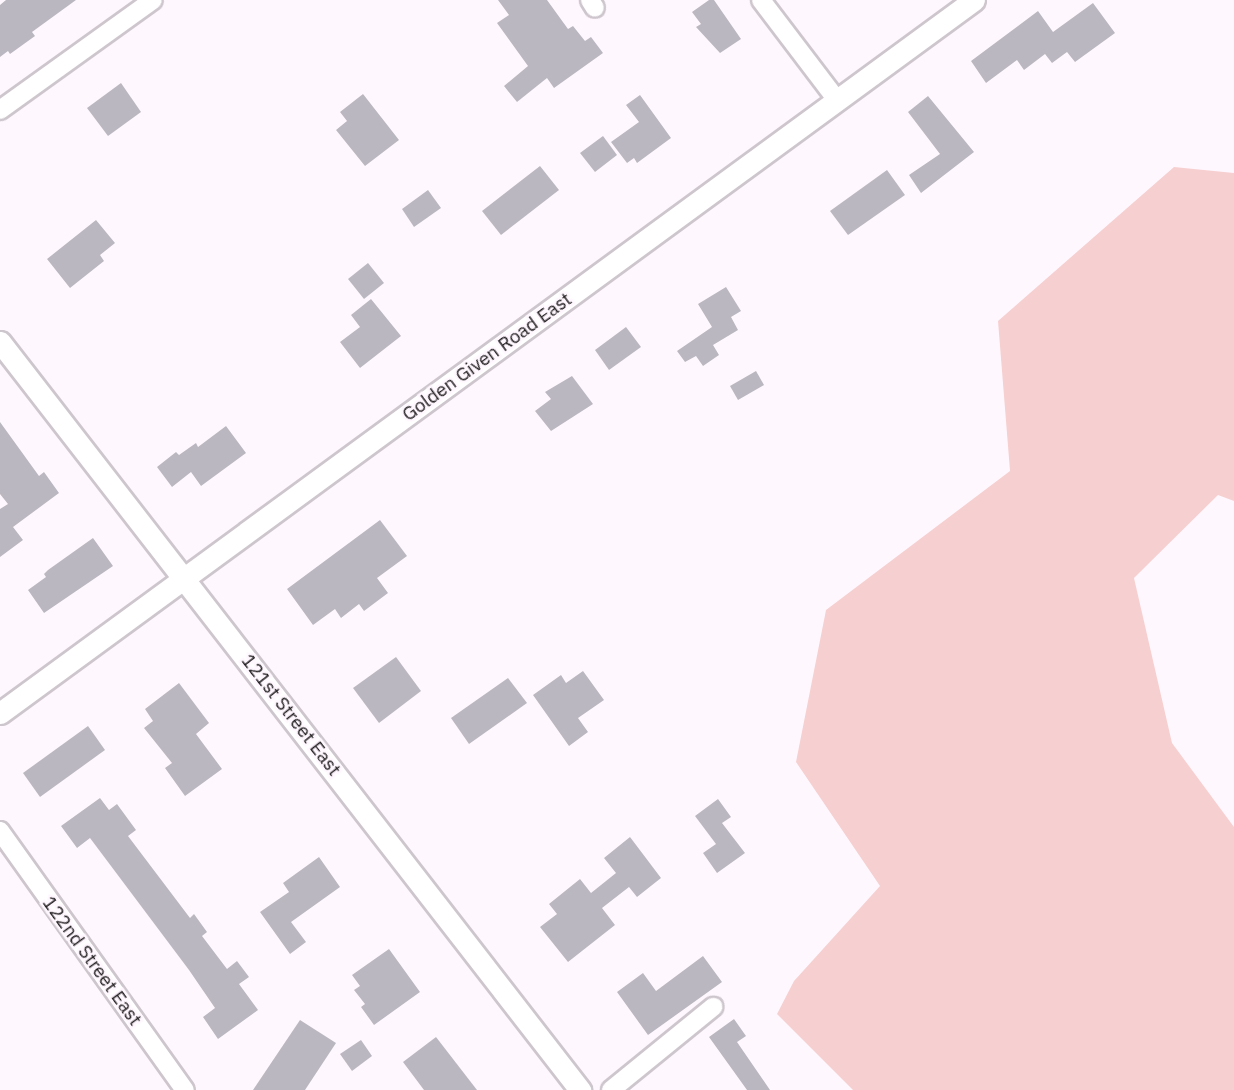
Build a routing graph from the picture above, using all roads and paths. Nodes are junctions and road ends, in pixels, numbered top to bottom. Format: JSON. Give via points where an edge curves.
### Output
{"nodes":[{"id":1,"x":153,"y":0,"type":"edge"},
{"id":2,"x":761,"y":0,"type":"edge"},
{"id":3,"x":974,"y":0,"type":"edge"},
{"id":4,"x":837,"y":100,"type":"junction"},
{"id":5,"x":0,"y":110,"type":"edge"},
{"id":6,"x":0,"y":342,"type":"edge"},
{"id":7,"x":184,"y":579,"type":"junction"},
{"id":8,"x":0,"y":713,"type":"edge"},
{"id":9,"x":0,"y":831,"type":"edge"},
{"id":10,"x":713,"y":1007,"type":"dead end"},
{"id":11,"x":185,"y":1090,"type":"edge"},
{"id":12,"x":580,"y":1090,"type":"edge"},
{"id":13,"x":611,"y":1090,"type":"edge"}],
"edges":[{"from":1,"to":5,"type":"street"},
{"from":2,"to":4,"type":"street"},
{"from":3,"to":4,"type":"street","name":"Golden Given Road East"},
{"from":4,"to":7,"type":"street","name":"Golden Given Road East"},
{"from":6,"to":7,"type":"street","name":"121st Street East"},
{"from":7,"to":8,"type":"street","name":"Golden Given Road East"},
{"from":7,"to":12,"type":"street","name":"121st Street East"},
{"from":9,"to":11,"type":"street","name":"122nd Street East"},
{"from":10,"to":13,"type":"street"}]}
